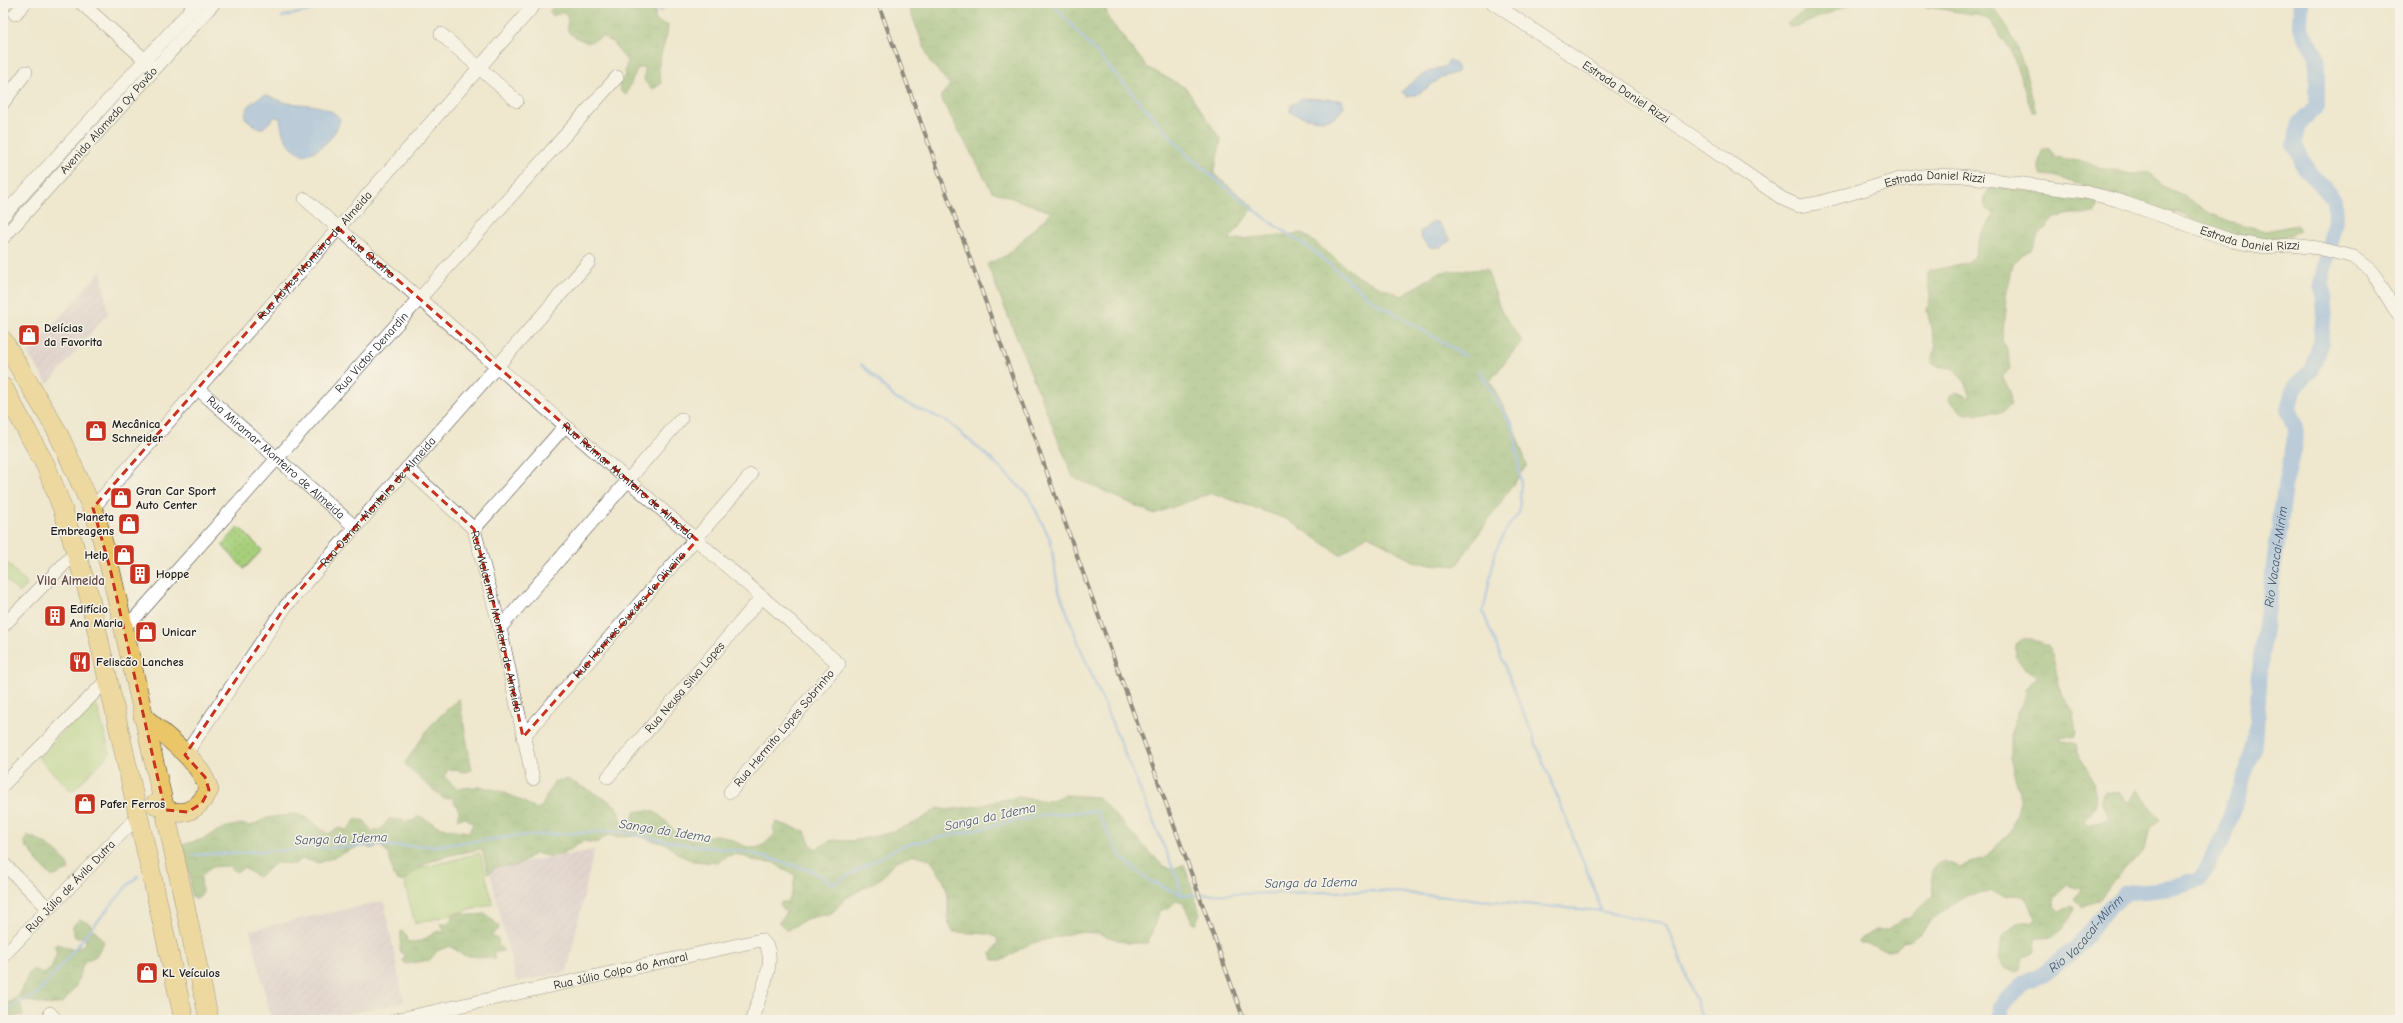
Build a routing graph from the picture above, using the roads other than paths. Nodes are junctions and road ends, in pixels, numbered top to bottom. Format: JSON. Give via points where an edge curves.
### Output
{"nodes":[{"id":1,"x":25,"y":3,"type":"edge"},
{"id":2,"x":81,"y":3,"type":"edge"},
{"id":3,"x":197,"y":3,"type":"edge"},
{"id":4,"x":214,"y":3,"type":"edge"},
{"id":5,"x":536,"y":3,"type":"edge"},
{"id":6,"x":1493,"y":3,"type":"edge"},
{"id":7,"x":15,"y":14,"type":"dead end"},
{"id":8,"x":441,"y":34,"type":"dead end"},
{"id":9,"x":145,"y":59,"type":"junction"},
{"id":10,"x":155,"y":68,"type":"junction"},
{"id":11,"x":479,"y":68,"type":"junction"},
{"id":12,"x":26,"y":72,"type":"dead end"},
{"id":13,"x":617,"y":77,"type":"dead end"},
{"id":14,"x":517,"y":101,"type":"dead end"},
{"id":15,"x":3,"y":103,"type":"edge"},
{"id":16,"x":305,"y":199,"type":"dead end"},
{"id":17,"x":3,"y":216,"type":"edge"},
{"id":18,"x":338,"y":228,"type":"junction"},
{"id":19,"x":3,"y":238,"type":"edge"},
{"id":20,"x":588,"y":262,"type":"dead end"},
{"id":21,"x":419,"y":298,"type":"junction"},
{"id":22,"x":2400,"y":318,"type":"edge"},
{"id":23,"x":3,"y":340,"type":"edge"},
{"id":24,"x":497,"y":366,"type":"junction"},
{"id":25,"x":3,"y":387,"type":"edge"},
{"id":26,"x":197,"y":388,"type":"junction"},
{"id":27,"x":682,"y":419,"type":"dead end"},
{"id":28,"x":565,"y":426,"type":"junction"},
{"id":29,"x":277,"y":458,"type":"junction"},
{"id":30,"x":407,"y":468,"type":"junction"},
{"id":31,"x":751,"y":475,"type":"dead end"},
{"id":32,"x":627,"y":480,"type":"junction"},
{"id":33,"x":93,"y":508,"type":"junction"},
{"id":34,"x":355,"y":527,"type":"junction"},
{"id":35,"x":474,"y":529,"type":"junction"},
{"id":36,"x":696,"y":540,"type":"junction"},
{"id":37,"x":76,"y":552,"type":"junction"},
{"id":38,"x":89,"y":595,"type":"junction"},
{"id":39,"x":762,"y":597,"type":"junction"},
{"id":40,"x":3,"y":626,"type":"edge"},
{"id":41,"x":123,"y":626,"type":"junction"},
{"id":42,"x":500,"y":628,"type":"junction"},
{"id":43,"x":839,"y":664,"type":"joint"},
{"id":44,"x":108,"y":679,"type":"junction"},
{"id":45,"x":143,"y":716,"type":"junction"},
{"id":46,"x":523,"y":737,"type":"junction"},
{"id":47,"x":185,"y":755,"type":"junction"},
{"id":48,"x":608,"y":777,"type":"dead end"},
{"id":49,"x":533,"y":778,"type":"dead end"},
{"id":50,"x":3,"y":785,"type":"edge"},
{"id":51,"x":730,"y":792,"type":"dead end"},
{"id":52,"x":164,"y":810,"type":"junction"},
{"id":53,"x":138,"y":816,"type":"junction"},
{"id":54,"x":3,"y":863,"type":"edge"},
{"id":55,"x":49,"y":909,"type":"junction"},
{"id":56,"x":3,"y":956,"type":"edge"},
{"id":57,"x":184,"y":1020,"type":"edge"},
{"id":58,"x":209,"y":1020,"type":"edge"},
{"id":59,"x":395,"y":1020,"type":"edge"},
{"id":60,"x":752,"y":1020,"type":"edge"}],
"edges":[{"from":1,"to":7,"type":"street"},
{"from":2,"to":9,"type":"street"},
{"from":3,"to":9,"type":"street","name":"Avenida Alameda Oy Pavão"},
{"from":4,"to":10,"type":"street","name":"Avenida Alameda Oy Pavão"},
{"from":5,"to":11,"type":"street","name":"Rua Adyles Monteiro de Almeida"},
{"from":6,"to":22,"type":"street","name":"Estrada Daniel Rizzi","via":[[1783,199],[1799,206],[1818,204],[1900,179],[1930,175],[1963,176],[2085,192],[2117,200],[2233,241],[2265,247],[2291,245],[2318,248],[2354,257],[2371,270]]},
{"from":8,"to":11,"type":"street"},
{"from":9,"to":10,"type":"street"},
{"from":9,"to":17,"type":"street","name":"Avenida Alameda Oy Pavão"},
{"from":10,"to":19,"type":"street","name":"Avenida Alameda Oy Pavão"},
{"from":11,"to":14,"type":"street"},
{"from":11,"to":18,"type":"street","name":"Rua Adyles Monteiro de Almeida"},
{"from":12,"to":15,"type":"street"},
{"from":13,"to":21,"type":"street","name":"Rua Victor Denardin"},
{"from":16,"to":18,"type":"street","name":"Rua Quatro"},
{"from":18,"to":21,"type":"street","name":"Rua Quatro"},
{"from":18,"to":26,"type":"street","name":"Rua Adyles Monteiro de Almeida"},
{"from":20,"to":24,"type":"street","name":"Rua Osmar Monteiro de Almeida"},
{"from":21,"to":24,"type":"street","name":"Rua Reimar Monteiro de Almeida"},
{"from":21,"to":29,"type":"street","name":"Rua Victor Denardin"},
{"from":23,"to":33,"type":"highway","via":[[57,431]]},
{"from":24,"to":28,"type":"street","name":"Rua Reimar Monteiro de Almeida"},
{"from":24,"to":30,"type":"street","name":"Rua Osmar Monteiro de Almeida"},
{"from":25,"to":37,"type":"highway","via":[[46,466]]},
{"from":26,"to":29,"type":"street","name":"Rua Miramar Monteiro de Almeida"},
{"from":26,"to":33,"type":"street","name":"Rua Adyles Monteiro de Almeida"},
{"from":27,"to":32,"type":"street"},
{"from":28,"to":32,"type":"street","name":"Rua Reimar Monteiro de Almeida"},
{"from":28,"to":35,"type":"street"},
{"from":29,"to":34,"type":"street","name":"Rua Miramar Monteiro de Almeida"},
{"from":29,"to":41,"type":"street","name":"Rua Victor Denardin","via":[[135,618]]},
{"from":30,"to":34,"type":"street","name":"Rua Osmar Monteiro de Almeida"},
{"from":30,"to":35,"type":"street","name":"Rua Waldemar Monteiro de Almeida"},
{"from":31,"to":36,"type":"street","name":"Rua Hermes Guedes de Oliveira"},
{"from":32,"to":36,"type":"street","name":"Rua Reimar Monteiro de Almeida"},
{"from":32,"to":42,"type":"street"},
{"from":33,"to":41,"type":"highway"},
{"from":34,"to":47,"type":"street","name":"Rua Osmar Monteiro de Almeida","via":[[285,606]]},
{"from":35,"to":42,"type":"street","name":"Rua Waldemar Monteiro de Almeida"},
{"from":36,"to":39,"type":"street","name":"Rua Reimar Monteiro de Almeida"},
{"from":36,"to":46,"type":"street","name":"Rua Hermes Guedes de Oliveira"},
{"from":37,"to":38,"type":"highway"},
{"from":37,"to":40,"type":"street"},
{"from":38,"to":44,"type":"highway"},
{"from":38,"to":52,"type":"highway","via":[[97,603],[123,677],[150,797]]},
{"from":39,"to":43,"type":"street","name":"Rua Reimar Monteiro de Almeida"},
{"from":39,"to":48,"type":"street","name":"Rua Neusa Silva Lopes"},
{"from":41,"to":45,"type":"highway"},
{"from":42,"to":46,"type":"street","name":"Rua Waldemar Monteiro de Almeida"},
{"from":43,"to":51,"type":"street","name":"Rua Hermito Lopes Sobrinho"},
{"from":44,"to":50,"type":"street"},
{"from":44,"to":53,"type":"highway"},
{"from":45,"to":47,"type":"highway"},
{"from":45,"to":52,"type":"highway"},
{"from":46,"to":49,"type":"street","name":"Rua Waldemar Monteiro de Almeida"},
{"from":47,"to":52,"type":"highway","via":[[205,777],[209,790],[202,803],[188,812]]},
{"from":52,"to":58,"type":"highway"},
{"from":53,"to":55,"type":"street","name":"Rua Júlio de Ávila Dutra"},
{"from":53,"to":57,"type":"highway"},
{"from":54,"to":55,"type":"street"},
{"from":55,"to":56,"type":"street","name":"Rua Júlio de Ávila Dutra"},
{"from":59,"to":60,"type":"street","name":"Rua Júlio Colpo do Amaral","via":[[761,940],[767,944],[770,951],[769,964]]}]}
